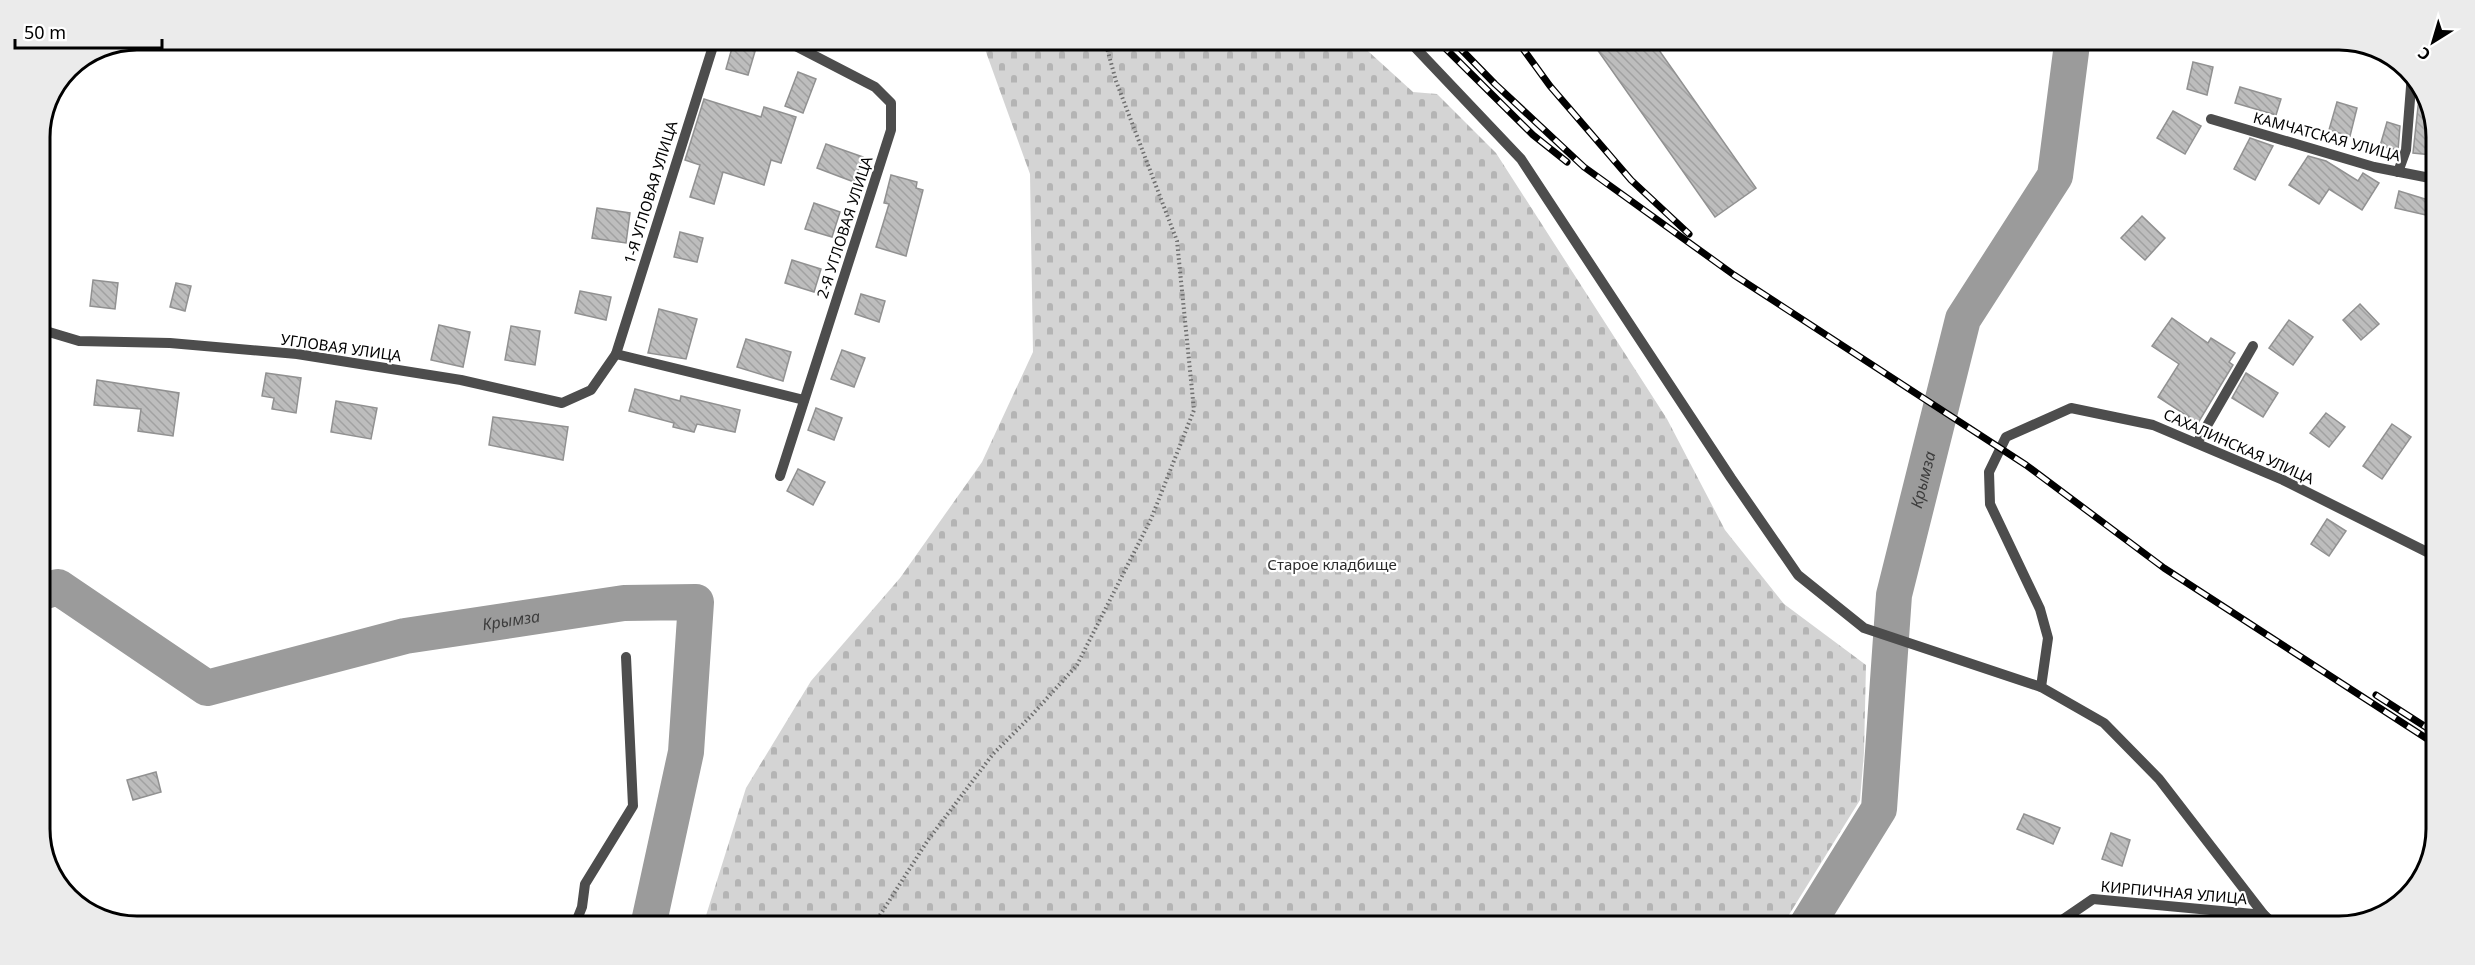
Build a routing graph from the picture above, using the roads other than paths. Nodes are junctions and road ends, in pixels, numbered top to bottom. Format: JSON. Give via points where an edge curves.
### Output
{"nodes":[{"id":1,"x":712,"y":50,"type":"edge"},
{"id":2,"x":805,"y":50,"type":"edge"},
{"id":3,"x":1418,"y":50,"type":"edge"},
{"id":4,"x":2411,"y":88,"type":"edge"},
{"id":5,"x":2211,"y":119,"type":"dead end"},
{"id":6,"x":2398,"y":172,"type":"junction"},
{"id":7,"x":2425,"y":177,"type":"edge"},
{"id":8,"x":50,"y":332,"type":"edge"},
{"id":9,"x":2253,"y":346,"type":"dead end"},
{"id":10,"x":616,"y":354,"type":"junction"},
{"id":11,"x":804,"y":400,"type":"junction"},
{"id":12,"x":2197,"y":443,"type":"junction"},
{"id":13,"x":780,"y":476,"type":"dead end"},
{"id":14,"x":2426,"y":551,"type":"edge"},
{"id":15,"x":626,"y":657,"type":"dead end"},
{"id":16,"x":2041,"y":687,"type":"junction"},
{"id":17,"x":2264,"y":915,"type":"joint"},
{"id":18,"x":578,"y":916,"type":"edge"},
{"id":19,"x":2068,"y":916,"type":"edge"}],
"edges":[{"from":1,"to":10,"type":"street","name":"1-Я УГЛОВАЯ УЛИЦА"},
{"from":2,"to":11,"type":"street","name":"2-Я УГЛОВАЯ УЛИЦА","via":[[875,87],[891,103],[891,130]]},
{"from":3,"to":16,"type":"street","via":[[1521,159],[1798,575],[1864,628]]},
{"from":4,"to":6,"type":"street","via":[[2406,150]]},
{"from":5,"to":6,"type":"street","name":"КАМЧАТСКАЯ УЛИЦА"},
{"from":6,"to":7,"type":"street","name":"КАМЧАТСКАЯ УЛИЦА"},
{"from":8,"to":10,"type":"street","name":"УГЛОВАЯ УЛИЦА","via":[[79,341],[170,343],[297,354],[461,380],[562,403],[591,390]]},
{"from":9,"to":12,"type":"street"},
{"from":10,"to":11,"type":"street"},
{"from":11,"to":13,"type":"street","name":"2-Я УГЛОВАЯ УЛИЦА"},
{"from":12,"to":14,"type":"street","name":"САХАЛИНСКАЯ УЛИЦА","via":[[2283,480]]},
{"from":12,"to":16,"type":"street","name":"САХАЛИНСКАЯ УЛИЦА","via":[[2153,424],[2071,408],[2006,437],[1989,472],[1990,504],[2040,609],[2048,638]]},
{"from":15,"to":18,"type":"street","via":[[633,807],[585,884]]},
{"from":16,"to":17,"type":"street","via":[[2104,723],[2159,779]]},
{"from":17,"to":19,"type":"street","name":"КИРПИЧНАЯ УЛИЦА","via":[[2093,899]]}]}
